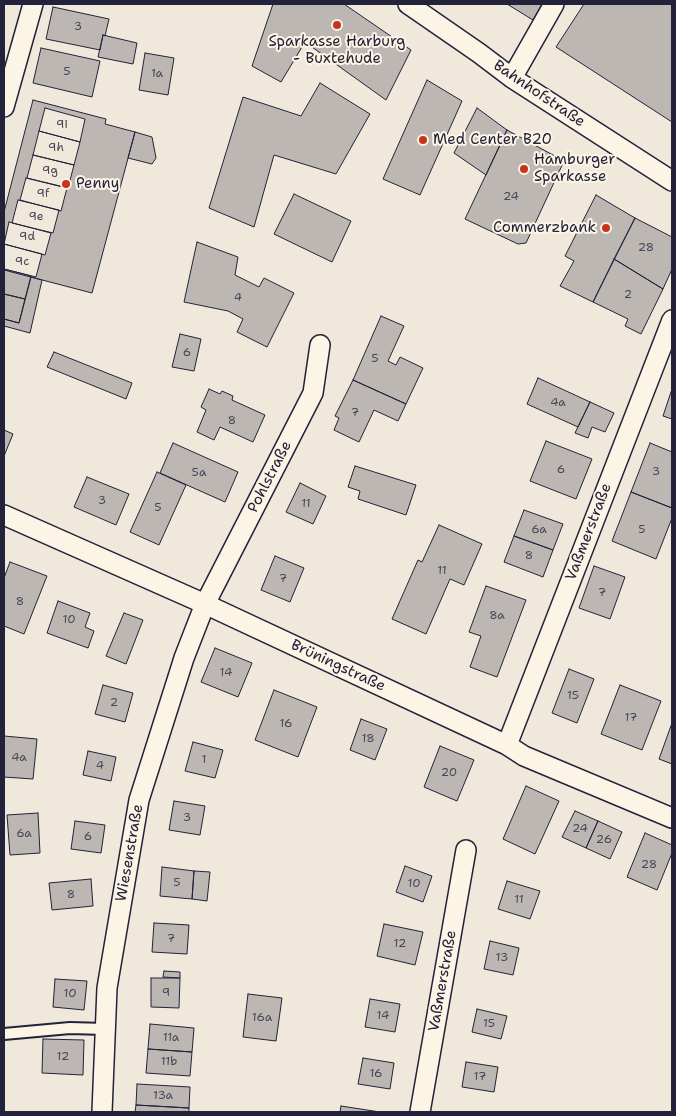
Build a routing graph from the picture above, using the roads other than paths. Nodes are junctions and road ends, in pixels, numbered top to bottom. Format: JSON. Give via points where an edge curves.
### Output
{"nodes":[{"id":1,"x":33,"y":4,"type":"edge"},
{"id":2,"x":408,"y":4,"type":"edge"},
{"id":3,"x":554,"y":4,"type":"edge"},
{"id":4,"x":512,"y":78,"type":"junction"},
{"id":5,"x":4,"y":108,"type":"edge"},
{"id":6,"x":672,"y":181,"type":"edge"},
{"id":7,"x":672,"y":320,"type":"edge"},
{"id":8,"x":320,"y":345,"type":"dead end"},
{"id":9,"x":4,"y":515,"type":"edge"},
{"id":10,"x":205,"y":604,"type":"junction"},
{"id":11,"x":507,"y":745,"type":"junction"},
{"id":12,"x":672,"y":818,"type":"edge"},
{"id":13,"x":466,"y":850,"type":"dead end"},
{"id":14,"x":105,"y":1029,"type":"junction"},
{"id":15,"x":4,"y":1034,"type":"edge"},
{"id":16,"x":102,"y":1112,"type":"edge"},
{"id":17,"x":420,"y":1112,"type":"edge"}],
"edges":[{"from":1,"to":5,"type":"street"},
{"from":2,"to":4,"type":"street","name":"Bahnhofstraße"},
{"from":3,"to":4,"type":"street"},
{"from":4,"to":6,"type":"street","name":"Bahnhofstraße"},
{"from":7,"to":11,"type":"street","name":"Vaßmerstraße"},
{"from":8,"to":10,"type":"street","name":"Pohlstraße","via":[[313,393]]},
{"from":9,"to":10,"type":"street","name":"Brüningstraße"},
{"from":10,"to":11,"type":"street","name":"Brüningstraße"},
{"from":10,"to":14,"type":"street","name":"Wiesenstraße","via":[[184,658],[139,800],[107,988]]},
{"from":11,"to":12,"type":"street","name":"Brüningstraße","via":[[524,756]]},
{"from":13,"to":17,"type":"street","name":"Vaßmerstraße"},
{"from":14,"to":15,"type":"lane","via":[[70,1028]]},
{"from":14,"to":16,"type":"street","name":"Wiesenstraße"}]}
